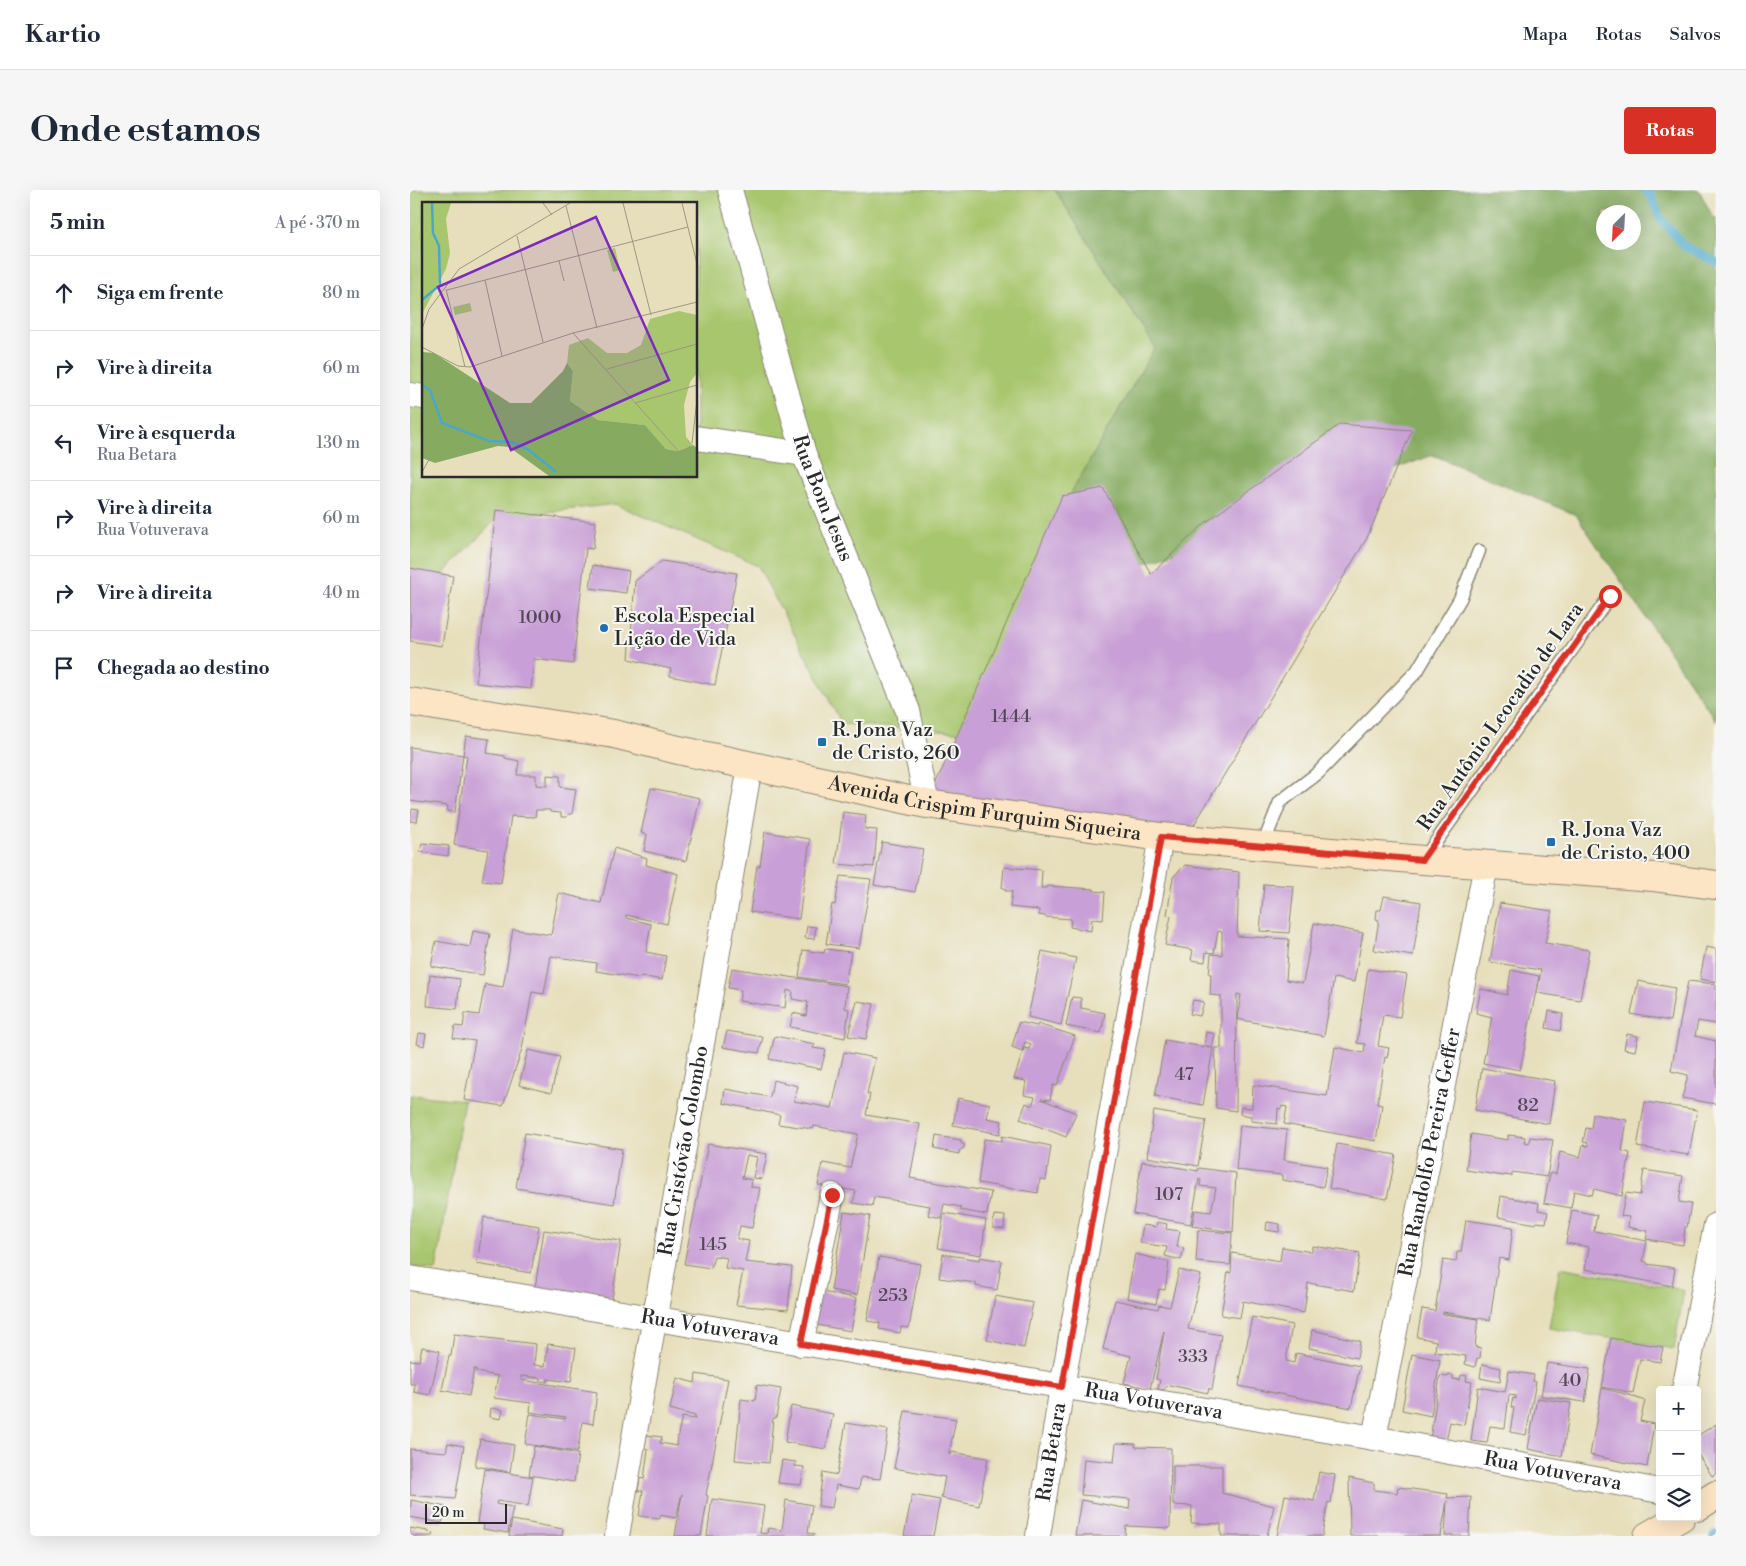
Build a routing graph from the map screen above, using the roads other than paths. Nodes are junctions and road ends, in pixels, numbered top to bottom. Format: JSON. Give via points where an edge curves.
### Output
{"nodes":[{"id":1,"x":730,"y":190,"type":"edge"},
{"id":2,"x":698,"y":438,"type":"edge"},
{"id":3,"x":804,"y":454,"type":"junction"},
{"id":4,"x":1479,"y":551,"type":"dead end"},
{"id":5,"x":1610,"y":596,"type":"dead end"},
{"id":6,"x":410,"y":702,"type":"edge"},
{"id":7,"x":750,"y":766,"type":"junction"},
{"id":8,"x":927,"y":804,"type":"junction"},
{"id":9,"x":1161,"y":837,"type":"junction"},
{"id":10,"x":1263,"y":845,"type":"junction"},
{"id":11,"x":1422,"y":860,"type":"junction"},
{"id":12,"x":1486,"y":865,"type":"junction"},
{"id":13,"x":1716,"y":885,"type":"edge"},
{"id":14,"x":832,"y":1195,"type":"dead end"},
{"id":15,"x":1716,"y":1225,"type":"edge"},
{"id":16,"x":410,"y":1278,"type":"edge"},
{"id":17,"x":653,"y":1319,"type":"junction"},
{"id":18,"x":801,"y":1344,"type":"junction"},
{"id":19,"x":1685,"y":1386,"type":"edge"},
{"id":20,"x":1062,"y":1387,"type":"junction"},
{"id":21,"x":1374,"y":1438,"type":"junction"},
{"id":22,"x":1656,"y":1491,"type":"edge"},
{"id":23,"x":1716,"y":1496,"type":"edge"},
{"id":24,"x":1701,"y":1505,"type":"edge"},
{"id":25,"x":617,"y":1536,"type":"edge"},
{"id":26,"x":1038,"y":1536,"type":"edge"}],
"edges":[{"from":1,"to":3,"type":"street","name":"Rua Bom Jesus"},
{"from":2,"to":3,"type":"street"},
{"from":3,"to":8,"type":"street","name":"Rua Bom Jesus","via":[[908,711]]},
{"from":4,"to":10,"type":"lane","via":[[1460,599],[1417,671],[1318,773],[1280,802]]},
{"from":5,"to":11,"type":"lane","name":"Rua Antônio Leocadio de Lara"},
{"from":6,"to":7,"type":"main road","name":"Avenida Crispim Furquim Siqueira","via":[[614,734]]},
{"from":7,"to":8,"type":"main road","name":"Avenida Crispim Furquim Siqueira"},
{"from":7,"to":17,"type":"street","name":"Rua Cristóvão Colombo"},
{"from":8,"to":9,"type":"main road","name":"Avenida Crispim Furquim Siqueira"},
{"from":9,"to":10,"type":"main road","name":"Avenida Crispim Furquim Siqueira"},
{"from":9,"to":20,"type":"street","name":"Rua Betara"},
{"from":10,"to":11,"type":"main road","name":"Avenida Crispim Furquim Siqueira"},
{"from":11,"to":12,"type":"main road","name":"Avenida Crispim Furquim Siqueira"},
{"from":12,"to":13,"type":"main road","name":"Avenida Crispim Furquim Siqueira","via":[[1654,877]]},
{"from":12,"to":21,"type":"street","name":"Rua Randolfo Pereira Geffer"},
{"from":14,"to":18,"type":"street"},
{"from":15,"to":19,"type":"street"},
{"from":16,"to":17,"type":"street","name":"Rua Votuverava"},
{"from":17,"to":18,"type":"street","name":"Rua Votuverava"},
{"from":17,"to":25,"type":"street","name":"Rua Cristóvão Colombo"},
{"from":18,"to":20,"type":"street","name":"Rua Votuverava"},
{"from":20,"to":21,"type":"street","name":"Rua Votuverava"},
{"from":20,"to":26,"type":"street","name":"Rua Betara"},
{"from":21,"to":22,"type":"street","name":"Rua Votuverava"},
{"from":23,"to":24,"type":"main road"}]}
